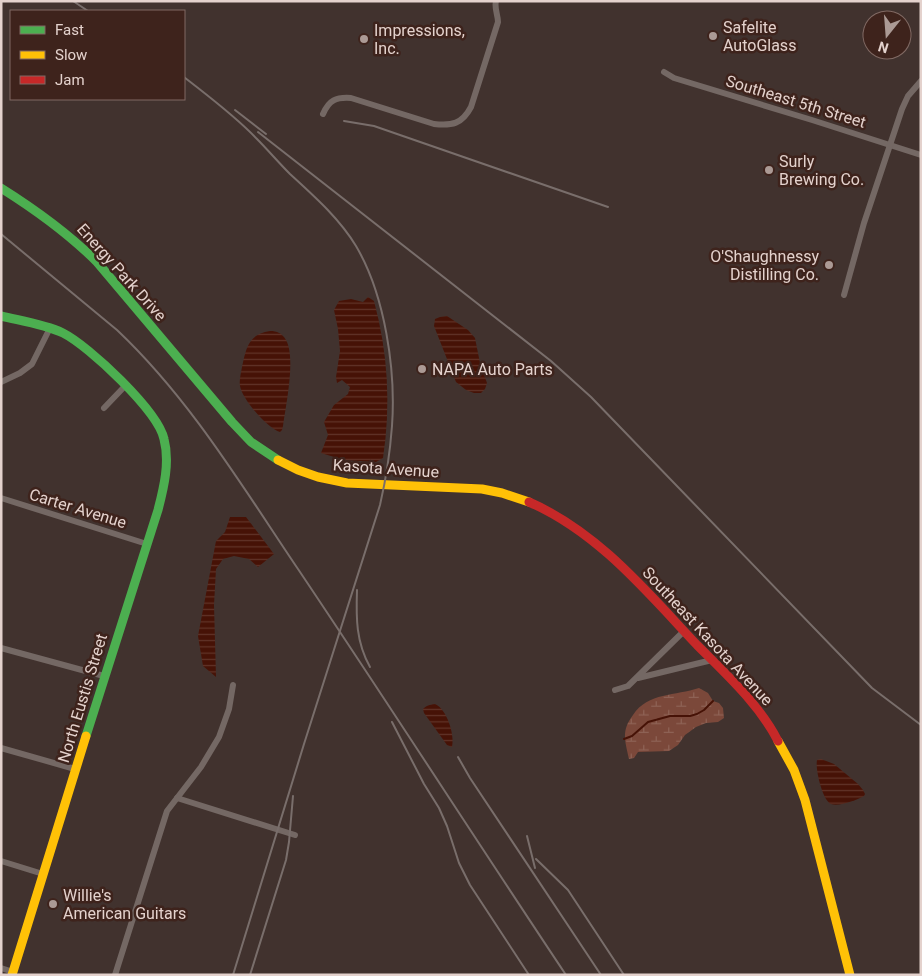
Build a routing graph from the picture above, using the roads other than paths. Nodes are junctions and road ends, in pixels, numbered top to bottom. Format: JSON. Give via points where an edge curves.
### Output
{"nodes":[{"id":1,"x":497,"y":3,"type":"edge"},
{"id":2,"x":664,"y":72,"type":"dead end"},
{"id":3,"x":921,"y":82,"type":"edge"},
{"id":4,"x":323,"y":114,"type":"dead end"},
{"id":5,"x":890,"y":145,"type":"junction"},
{"id":6,"x":921,"y":155,"type":"edge"},
{"id":7,"x":1,"y":188,"type":"edge"},
{"id":8,"x":844,"y":295,"type":"dead end"},
{"id":9,"x":1,"y":316,"type":"edge"},
{"id":10,"x":50,"y":328,"type":"junction"},
{"id":11,"x":1,"y":382,"type":"edge"},
{"id":12,"x":126,"y":386,"type":"junction"},
{"id":13,"x":206,"y":392,"type":"joint"},
{"id":14,"x":104,"y":408,"type":"dead end"},
{"id":15,"x":1,"y":498,"type":"edge"},
{"id":16,"x":532,"y":503,"type":"joint"},
{"id":17,"x":147,"y":544,"type":"junction"},
{"id":18,"x":684,"y":631,"type":"junction"},
{"id":19,"x":1,"y":648,"type":"edge"},
{"id":20,"x":712,"y":660,"type":"junction"},
{"id":21,"x":104,"y":676,"type":"junction"},
{"id":22,"x":637,"y":678,"type":"junction"},
{"id":23,"x":233,"y":685,"type":"dead end"},
{"id":24,"x":616,"y":690,"type":"dead end"},
{"id":25,"x":1,"y":748,"type":"edge"},
{"id":26,"x":76,"y":768,"type":"junction"},
{"id":27,"x":177,"y":798,"type":"junction"},
{"id":28,"x":295,"y":835,"type":"dead end"},
{"id":29,"x":1,"y":861,"type":"edge"},
{"id":30,"x":43,"y":874,"type":"junction"},
{"id":31,"x":1,"y":968,"type":"edge"},
{"id":32,"x":13,"y":973,"type":"edge"},
{"id":33,"x":847,"y":974,"type":"edge"},
{"id":34,"x":115,"y":975,"type":"edge"}],
"edges":[{"from":1,"to":4,"type":"street","via":[[498,22],[471,107],[461,120],[453,124],[434,124],[344,97],[333,101]]},
{"from":2,"to":5,"type":"street","name":"Southeast 5th Street","via":[[674,78]]},
{"from":3,"to":5,"type":"street","via":[[908,96]]},
{"from":5,"to":6,"type":"street","name":"Southeast 5th Street"},
{"from":5,"to":8,"type":"street"},
{"from":7,"to":13,"type":"street","name":"Energy Park Drive","via":[[54,222],[84,249]]},
{"from":9,"to":10,"type":"street"},
{"from":10,"to":11,"type":"street","via":[[32,364]]},
{"from":10,"to":12,"type":"street","via":[[81,344]]},
{"from":12,"to":14,"type":"street"},
{"from":12,"to":17,"type":"street","name":"North Eustis Street","via":[[161,428],[166,452],[164,481]]},
{"from":13,"to":16,"type":"street","name":"Kasota Avenue","via":[[251,442],[277,460],[318,477],[347,483],[493,490]]},
{"from":15,"to":17,"type":"street","name":"Carter Avenue"},
{"from":16,"to":18,"type":"street","name":"Southeast Kasota Avenue","via":[[566,522],[603,549]]},
{"from":17,"to":21,"type":"street","name":"North Eustis Street"},
{"from":18,"to":20,"type":"street","name":"Southeast Kasota Avenue"},
{"from":18,"to":22,"type":"street"},
{"from":19,"to":21,"type":"street"},
{"from":20,"to":22,"type":"street"},
{"from":20,"to":33,"type":"street","name":"Southeast Kasota Avenue","via":[[744,692],[772,729],[794,770],[810,815]]},
{"from":21,"to":26,"type":"street","name":"North Eustis Street"},
{"from":22,"to":24,"type":"street"},
{"from":23,"to":27,"type":"street","via":[[219,736]]},
{"from":25,"to":26,"type":"street"},
{"from":26,"to":30,"type":"street","name":"North Eustis Street"},
{"from":27,"to":28,"type":"street"},
{"from":27,"to":34,"type":"street","via":[[167,811]]},
{"from":29,"to":30,"type":"street"},
{"from":30,"to":32,"type":"street","name":"North Eustis Street"},
{"from":31,"to":32,"type":"street"}]}
